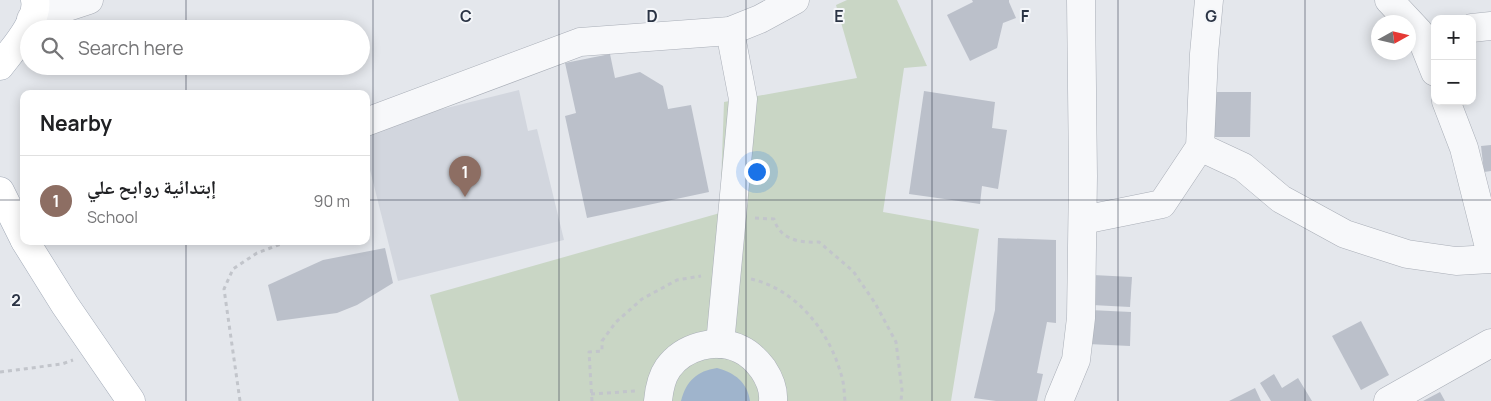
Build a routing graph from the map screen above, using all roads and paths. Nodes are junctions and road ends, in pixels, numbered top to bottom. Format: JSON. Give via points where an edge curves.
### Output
{"nodes":[{"id":1,"x":90,"y":0,"type":"edge"},
{"id":2,"x":795,"y":0,"type":"edge"},
{"id":3,"x":1081,"y":0,"type":"edge"},
{"id":4,"x":1209,"y":0,"type":"edge"},
{"id":5,"x":1388,"y":0,"type":"edge"},
{"id":6,"x":33,"y":10,"type":"edge"},
{"id":7,"x":1491,"y":26,"type":"edge"},
{"id":8,"x":1476,"y":28,"type":"edge"},
{"id":9,"x":730,"y":31,"type":"junction"},
{"id":10,"x":1427,"y":31,"type":"edge"},
{"id":11,"x":20,"y":41,"type":"edge"},
{"id":12,"x":1433,"y":60,"type":"edge"},
{"id":13,"x":0,"y":66,"type":"edge"},
{"id":14,"x":1448,"y":105,"type":"edge"},
{"id":15,"x":370,"y":121,"type":"edge"},
{"id":16,"x":1200,"y":147,"type":"junction"},
{"id":17,"x":0,"y":191,"type":"edge"},
{"id":18,"x":732,"y":216,"type":"junction"},
{"id":19,"x":1083,"y":220,"type":"junction"},
{"id":20,"x":20,"y":232,"type":"edge"},
{"id":21,"x":27,"y":245,"type":"edge"},
{"id":22,"x":278,"y":245,"type":"edge"},
{"id":23,"x":1491,"y":255,"type":"edge"},
{"id":24,"x":1491,"y":259,"type":"edge"},
{"id":25,"x":727,"y":274,"type":"junction"},
{"id":26,"x":1491,"y":343,"type":"edge"},
{"id":27,"x":720,"y":344,"type":"junction"},
{"id":28,"x":93,"y":345,"type":"junction"},
{"id":29,"x":0,"y":372,"type":"edge"},
{"id":30,"x":592,"y":394,"type":"junction"},
{"id":31,"x":658,"y":396,"type":"edge"},
{"id":32,"x":131,"y":401,"type":"edge"},
{"id":33,"x":240,"y":401,"type":"edge"},
{"id":34,"x":592,"y":401,"type":"edge"},
{"id":35,"x":773,"y":401,"type":"edge"},
{"id":36,"x":845,"y":401,"type":"edge"},
{"id":37,"x":901,"y":401,"type":"edge"},
{"id":38,"x":1059,"y":401,"type":"edge"},
{"id":39,"x":1388,"y":401,"type":"edge"}],
"edges":[{"from":1,"to":6,"type":"street"},
{"from":2,"to":9,"type":"street"},
{"from":3,"to":19,"type":"street"},
{"from":4,"to":16,"type":"street"},
{"from":5,"to":10,"type":"street"},
{"from":7,"to":8,"type":"street"},
{"from":9,"to":15,"type":"street","via":[[580,42]]},
{"from":9,"to":18,"type":"street","via":[[743,99]]},
{"from":10,"to":12,"type":"street"},
{"from":11,"to":13,"type":"main road"},
{"from":14,"to":23,"type":"street","via":[[1464,148]]},
{"from":16,"to":19,"type":"street","via":[[1162,204]]},
{"from":16,"to":24,"type":"street","via":[[1243,167],[1281,199],[1345,234],[1407,254],[1456,261]]},
{"from":17,"to":20,"type":"main road"},
{"from":18,"to":25,"type":"street"},
{"from":18,"to":37,"type":"path","via":[[774,219],[785,235],[795,241],[819,242],[853,271],[896,342]]},
{"from":19,"to":38,"type":"street","via":[[1081,318],[1076,360]]},
{"from":21,"to":28,"type":"main road"},
{"from":22,"to":33,"type":"path","via":[[257,253],[232,269],[224,289]]},
{"from":25,"to":27,"type":"street"},
{"from":25,"to":30,"type":"path","via":[[677,280],[635,305],[616,322],[602,341],[602,351],[589,352]]},
{"from":25,"to":36,"type":"path","via":[[763,282],[790,296],[816,322],[842,374]]},
{"from":26,"to":39,"type":"street"},
{"from":27,"to":31,"type":"street","via":[[701,345],[682,354],[668,368]]},
{"from":27,"to":35,"type":"street","via":[[740,348],[756,360],[768,376]]},
{"from":28,"to":29,"type":"path","via":[[76,359],[62,364]]},
{"from":28,"to":32,"type":"main road"},
{"from":30,"to":31,"type":"path","via":[[638,390]]},
{"from":30,"to":34,"type":"path"}]}
